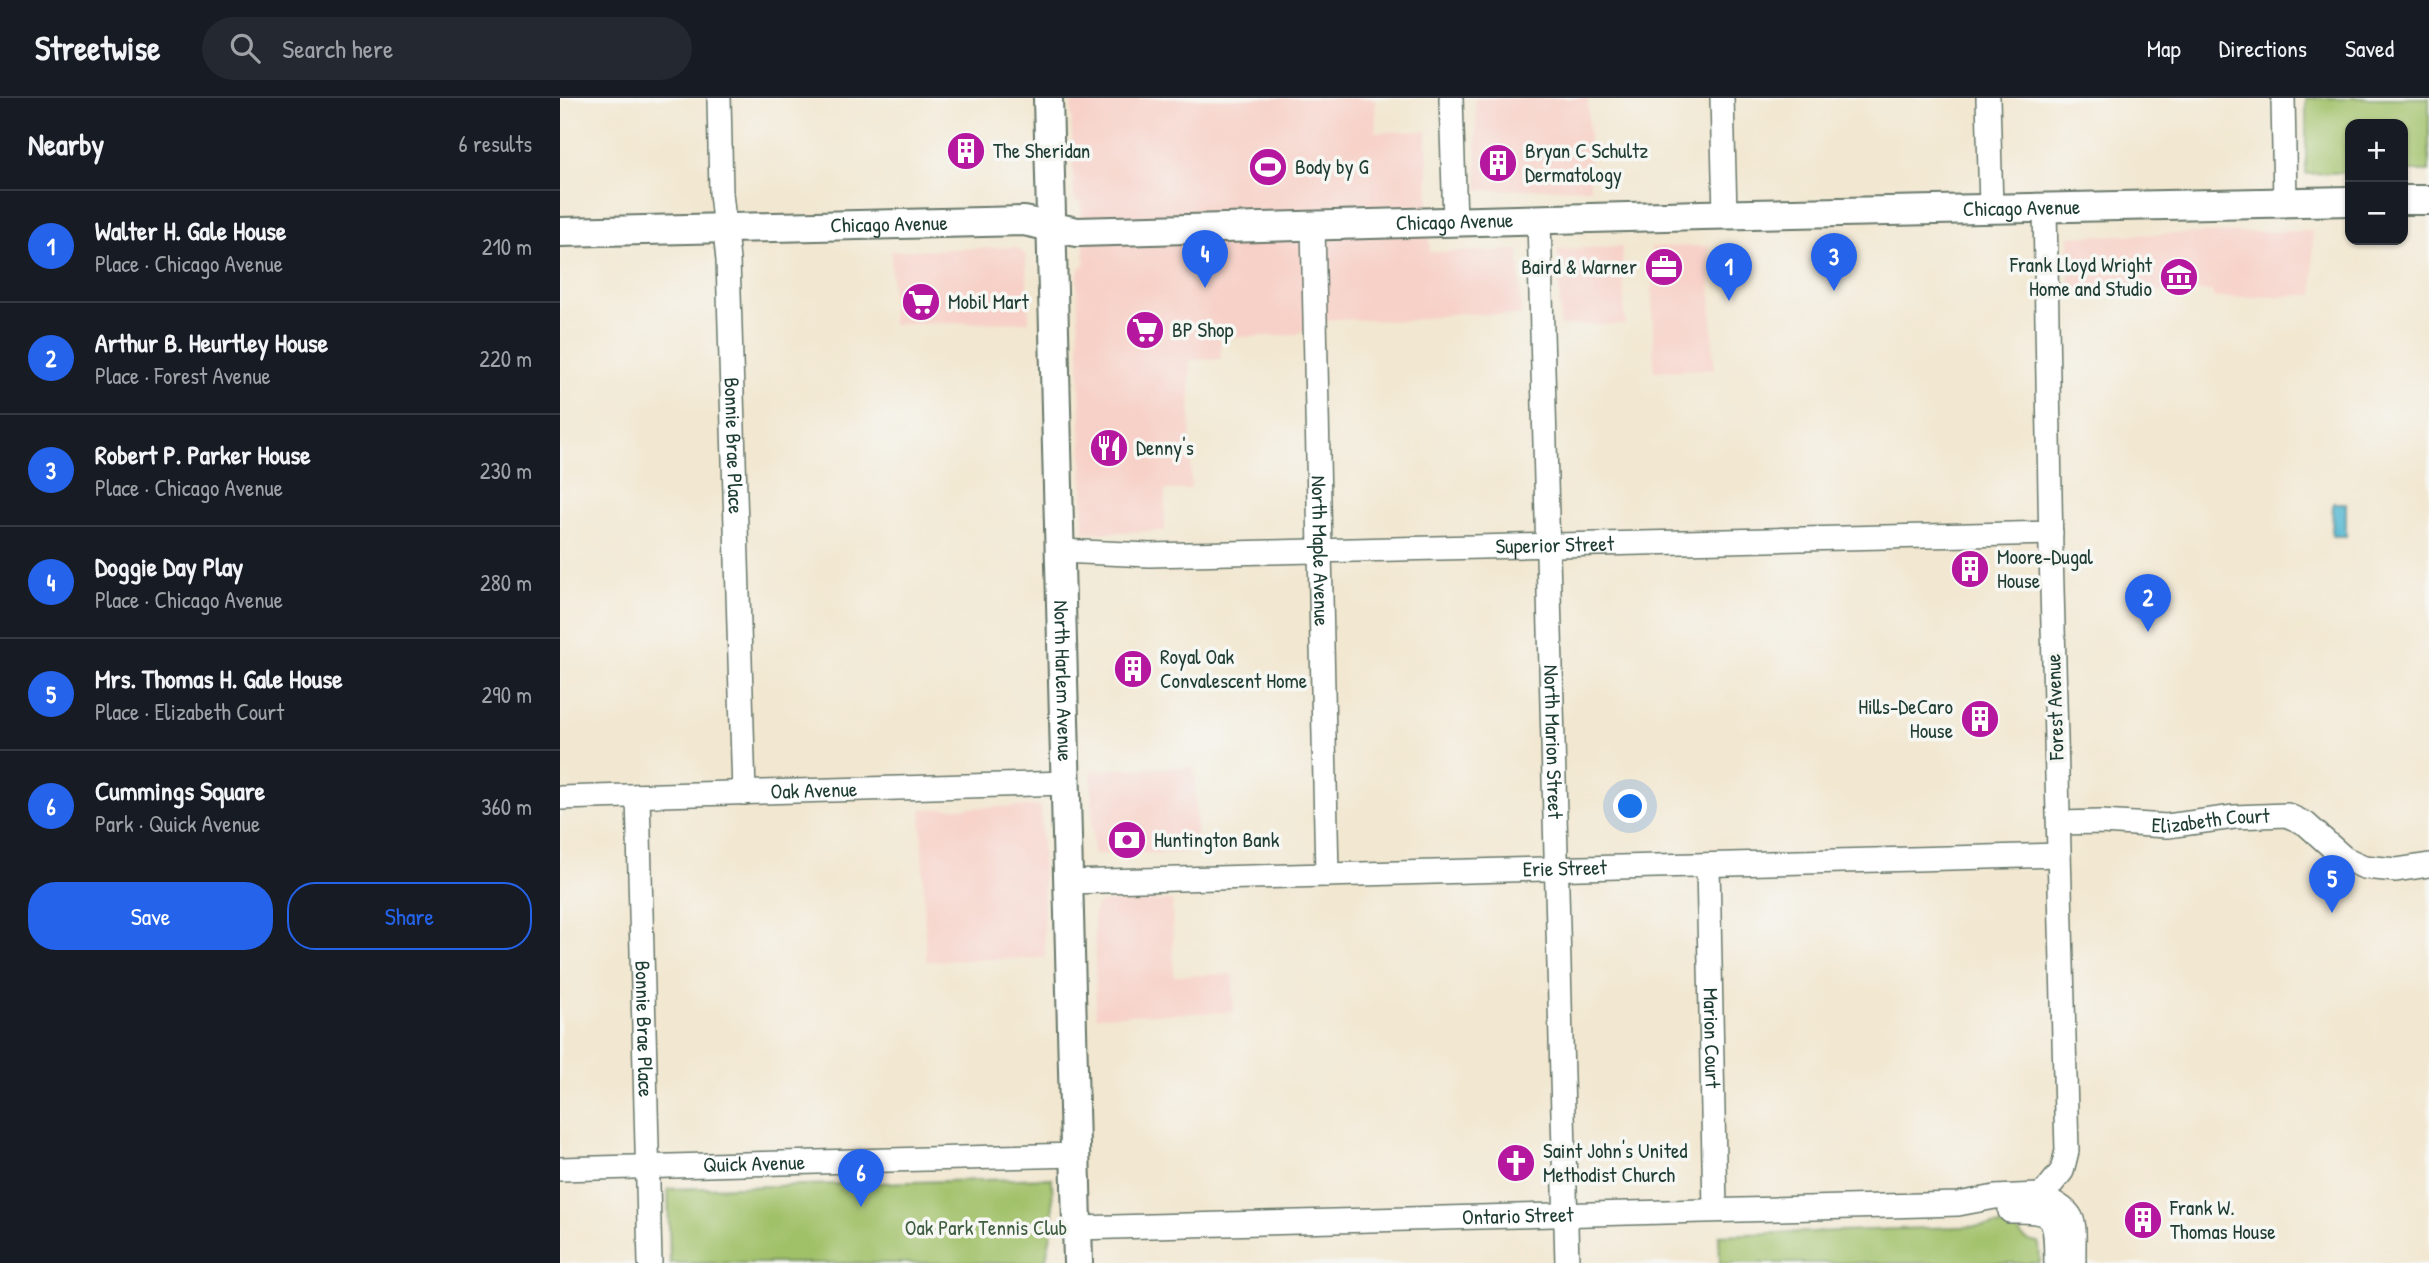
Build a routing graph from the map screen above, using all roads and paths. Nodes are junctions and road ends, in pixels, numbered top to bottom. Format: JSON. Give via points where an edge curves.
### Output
{"nodes":[{"id":1,"x":719,"y":98,"type":"edge"},
{"id":2,"x":1048,"y":98,"type":"edge"},
{"id":3,"x":1451,"y":98,"type":"edge"},
{"id":4,"x":1721,"y":98,"type":"edge"},
{"id":5,"x":1988,"y":98,"type":"edge"},
{"id":6,"x":2283,"y":98,"type":"edge"},
{"id":7,"x":2408,"y":200,"type":"edge"},
{"id":8,"x":2429,"y":200,"type":"edge"},
{"id":9,"x":2345,"y":201,"type":"edge"},
{"id":10,"x":2285,"y":202,"type":"junction"},
{"id":11,"x":2045,"y":207,"type":"junction"},
{"id":12,"x":1991,"y":208,"type":"junction"},
{"id":13,"x":1725,"y":214,"type":"junction"},
{"id":14,"x":1539,"y":220,"type":"junction"},
{"id":15,"x":1455,"y":221,"type":"junction"},
{"id":16,"x":1313,"y":225,"type":"junction"},
{"id":17,"x":725,"y":228,"type":"junction"},
{"id":18,"x":1051,"y":228,"type":"junction"},
{"id":19,"x":560,"y":232,"type":"edge"},
{"id":20,"x":2051,"y":533,"type":"junction"},
{"id":21,"x":1549,"y":545,"type":"junction"},
{"id":22,"x":1320,"y":550,"type":"junction"},
{"id":23,"x":1060,"y":551,"type":"junction"},
{"id":24,"x":1066,"y":783,"type":"junction"},
{"id":25,"x":744,"y":793,"type":"junction"},
{"id":26,"x":638,"y":796,"type":"junction"},
{"id":27,"x":560,"y":798,"type":"edge"},
{"id":28,"x":2059,"y":823,"type":"junction"},
{"id":29,"x":2060,"y":855,"type":"junction"},
{"id":30,"x":1708,"y":865,"type":"junction"},
{"id":31,"x":2429,"y":865,"type":"edge"},
{"id":32,"x":1557,"y":869,"type":"junction"},
{"id":33,"x":1327,"y":875,"type":"junction"},
{"id":34,"x":1069,"y":882,"type":"junction"},
{"id":35,"x":1076,"y":1155,"type":"junction"},
{"id":36,"x":647,"y":1167,"type":"junction"},
{"id":37,"x":560,"y":1169,"type":"edge"},
{"id":38,"x":2030,"y":1201,"type":"junction"},
{"id":39,"x":1715,"y":1210,"type":"junction"},
{"id":40,"x":1566,"y":1215,"type":"junction"},
{"id":41,"x":1077,"y":1228,"type":"junction"},
{"id":42,"x":2065,"y":1256,"type":"edge"},
{"id":43,"x":650,"y":1263,"type":"edge"},
{"id":44,"x":1079,"y":1263,"type":"edge"},
{"id":45,"x":1567,"y":1263,"type":"edge"}],
"edges":[{"from":1,"to":17,"type":"street","name":"Bonnie Brae Place"},
{"from":2,"to":18,"type":"main road","name":"North Harlem Avenue"},
{"from":3,"to":15,"type":"street"},
{"from":4,"to":13,"type":"street"},
{"from":5,"to":12,"type":"street"},
{"from":6,"to":10,"type":"street"},
{"from":7,"to":8,"type":"main road"},
{"from":9,"to":10,"type":"main road","name":"Chicago Avenue"},
{"from":10,"to":11,"type":"main road","name":"Chicago Avenue"},
{"from":11,"to":12,"type":"main road","name":"Chicago Avenue"},
{"from":11,"to":20,"type":"street","name":"Forest Avenue"},
{"from":12,"to":13,"type":"main road","name":"Chicago Avenue"},
{"from":13,"to":14,"type":"main road","name":"Chicago Avenue"},
{"from":14,"to":15,"type":"main road","name":"Chicago Avenue"},
{"from":14,"to":21,"type":"street","name":"North Marion Street"},
{"from":15,"to":16,"type":"main road","name":"Chicago Avenue"},
{"from":16,"to":18,"type":"main road","name":"Chicago Avenue","via":[[1077,232]]},
{"from":16,"to":22,"type":"street","name":"North Maple Avenue"},
{"from":17,"to":18,"type":"main road","name":"Chicago Avenue","via":[[1024,221]]},
{"from":17,"to":19,"type":"main road","name":"Chicago Avenue"},
{"from":17,"to":25,"type":"street","name":"Bonnie Brae Place"},
{"from":18,"to":23,"type":"main road","name":"North Harlem Avenue"},
{"from":20,"to":21,"type":"street","name":"Superior Street"},
{"from":20,"to":28,"type":"street","name":"Forest Avenue"},
{"from":21,"to":22,"type":"street","name":"Superior Street"},
{"from":21,"to":32,"type":"street","name":"North Marion Street"},
{"from":22,"to":23,"type":"street","name":"Superior Street","via":[[1150,555]]},
{"from":22,"to":33,"type":"street","name":"North Maple Avenue"},
{"from":23,"to":24,"type":"main road","name":"North Harlem Avenue"},
{"from":24,"to":25,"type":"street","name":"Oak Avenue"},
{"from":24,"to":34,"type":"main road","name":"North Harlem Avenue"},
{"from":25,"to":26,"type":"street","name":"Oak Avenue"},
{"from":26,"to":27,"type":"street","name":"Oak Avenue"},
{"from":26,"to":36,"type":"street","name":"Bonnie Brae Place"},
{"from":28,"to":29,"type":"street","name":"Forest Avenue"},
{"from":28,"to":31,"type":"street","name":"Elizabeth Court","via":[[2167,826],[2287,815],[2306,824],[2344,858],[2364,867],[2396,870]]},
{"from":29,"to":30,"type":"street","name":"Erie Street"},
{"from":29,"to":38,"type":"street","name":"Forest Avenue","via":[[2067,1151],[2062,1171],[2045,1192]]},
{"from":30,"to":32,"type":"street","name":"Erie Street"},
{"from":30,"to":39,"type":"street","name":"Marion Court"},
{"from":32,"to":33,"type":"street","name":"Erie Street"},
{"from":32,"to":40,"type":"street","name":"North Marion Street"},
{"from":33,"to":34,"type":"street","name":"Erie Street"},
{"from":34,"to":35,"type":"main road","name":"North Harlem Avenue"},
{"from":35,"to":36,"type":"street","name":"Quick Avenue"},
{"from":35,"to":41,"type":"main road","name":"North Harlem Avenue"},
{"from":36,"to":37,"type":"street","name":"Quick Avenue"},
{"from":36,"to":43,"type":"street","name":"Bonnie Brae Place"},
{"from":38,"to":39,"type":"street","name":"Ontario Street","via":[[1995,1197],[1958,1204]]},
{"from":38,"to":42,"type":"street","via":[[2063,1207],[2070,1213],[2073,1223]]},
{"from":39,"to":40,"type":"street","name":"Ontario Street"},
{"from":40,"to":41,"type":"street","name":"Ontario Street"},
{"from":40,"to":45,"type":"street","name":"North Marion Street"},
{"from":41,"to":44,"type":"main road","name":"North Harlem Avenue"}]}
